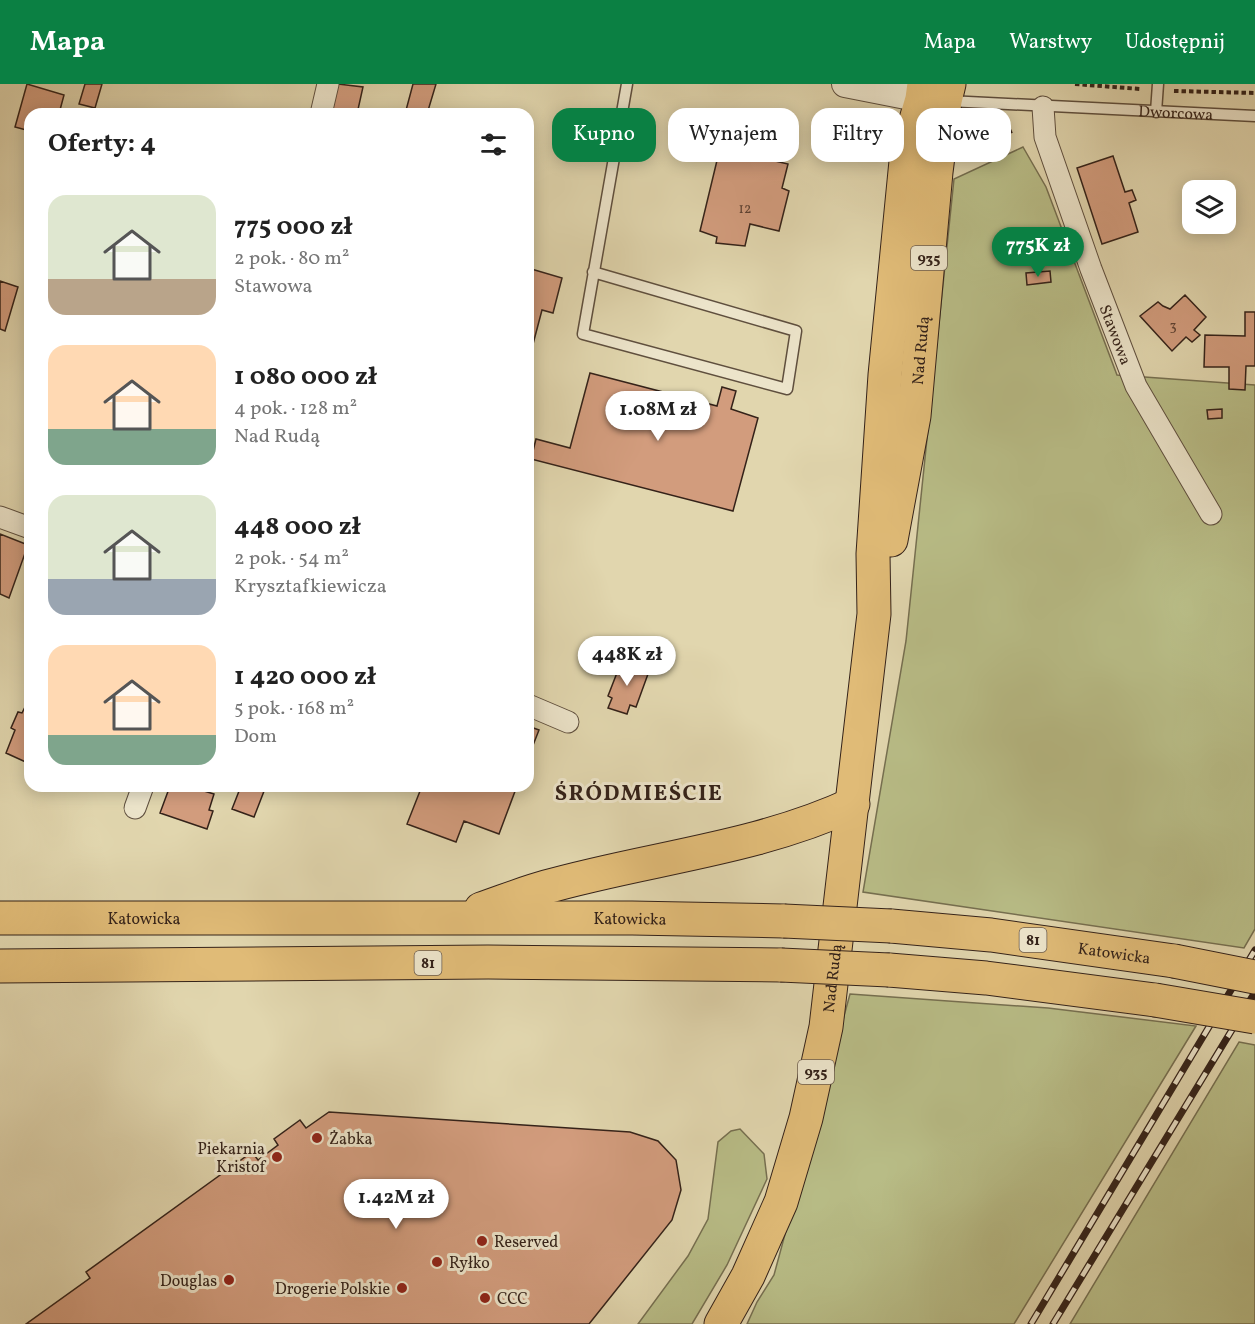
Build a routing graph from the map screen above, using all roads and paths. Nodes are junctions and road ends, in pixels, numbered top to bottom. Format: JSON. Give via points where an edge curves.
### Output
{"nodes":[{"id":1,"x":328,"y":84,"type":"edge"},
{"id":2,"x":627,"y":84,"type":"edge"},
{"id":3,"x":845,"y":84,"type":"edge"},
{"id":4,"x":1158,"y":84,"type":"edge"},
{"id":5,"x":935,"y":92,"type":"edge"},
{"id":6,"x":1043,"y":107,"type":"junction"},
{"id":7,"x":322,"y":108,"type":"edge"},
{"id":8,"x":1156,"y":112,"type":"junction"},
{"id":9,"x":1255,"y":116,"type":"edge"},
{"id":10,"x":593,"y":272,"type":"junction"},
{"id":11,"x":1211,"y":514,"type":"dead end"},
{"id":12,"x":0,"y":517,"type":"edge"},
{"id":13,"x":24,"y":526,"type":"edge"},
{"id":14,"x":534,"y":708,"type":"edge"},
{"id":15,"x":568,"y":722,"type":"dead end"},
{"id":16,"x":141,"y":792,"type":"edge"},
{"id":17,"x":853,"y":804,"type":"junction"},
{"id":18,"x":135,"y":808,"type":"dead end"},
{"id":19,"x":0,"y":918,"type":"edge"},
{"id":20,"x":456,"y":918,"type":"junction"},
{"id":21,"x":0,"y":966,"type":"edge"},
{"id":22,"x":1255,"y":977,"type":"edge"},
{"id":23,"x":1255,"y":1017,"type":"edge"},
{"id":24,"x":721,"y":1324,"type":"edge"}],
"edges":[{"from":1,"to":7,"type":"street"},
{"from":2,"to":10,"type":"lane"},
{"from":3,"to":5,"type":"street","name":"Dworcowa"},
{"from":4,"to":8,"type":"lane"},
{"from":5,"to":6,"type":"lane","name":"Dworcowa"},
{"from":5,"to":17,"type":"main road","name":"Nad Rudą","number":"935","via":[[936,172],[914,416],[874,614]]},
{"from":6,"to":8,"type":"lane","name":"Dworcowa"},
{"from":6,"to":11,"type":"street","name":"Stawowa","via":[[1045,137],[1136,386]]},
{"from":8,"to":9,"type":"lane","name":"Dworcowa"},
{"from":10,"to":10,"type":"lane","via":[[584,334],[787,389],[796,331]]},
{"from":12,"to":13,"type":"street"},
{"from":14,"to":15,"type":"street"},
{"from":16,"to":18,"type":"street"},
{"from":17,"to":20,"type":"main road","via":[[790,829],[545,887]]},
{"from":17,"to":24,"type":"main road","name":"Nad Rudą","number":"935","via":[[826,1027],[806,1118],[781,1202],[748,1276]]},
{"from":19,"to":20,"type":"main road","name":"Katowicka","number":"81"},
{"from":20,"to":22,"type":"main road","name":"Katowicka","number":"81","bridge":true,"via":[[632,918],[891,926],[991,935],[1174,961]]},
{"from":21,"to":23,"type":"main road","number":"81","bridge":true,"via":[[488,962],[782,965],[986,978]]}]}
